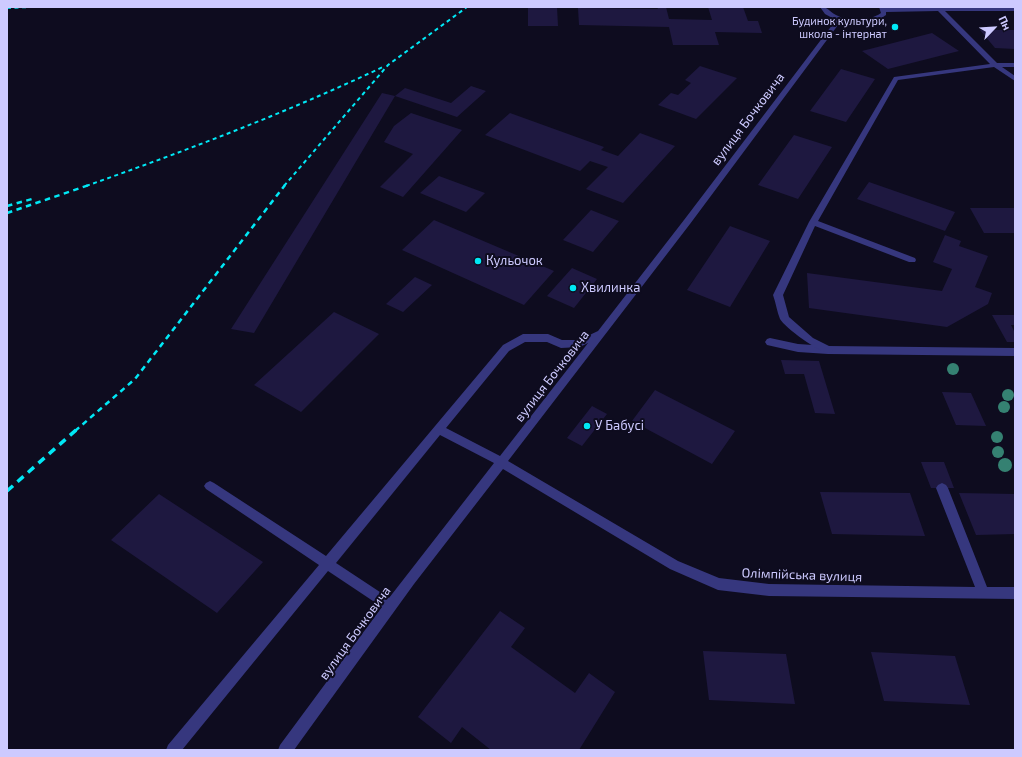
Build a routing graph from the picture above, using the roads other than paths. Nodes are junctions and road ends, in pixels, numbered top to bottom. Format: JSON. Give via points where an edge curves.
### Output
{"nodes":[{"id":1,"x":823,"y":7,"type":"edge"},
{"id":2,"x":883,"y":9,"type":"edge"},
{"id":3,"x":1015,"y":9,"type":"edge"},
{"id":4,"x":939,"y":10,"type":"junction"},
{"id":5,"x":840,"y":19,"type":"junction"},
{"id":6,"x":1015,"y":64,"type":"edge"},
{"id":7,"x":995,"y":65,"type":"junction"},
{"id":8,"x":1015,"y":80,"type":"edge"},
{"id":9,"x":813,"y":222,"type":"junction"},
{"id":10,"x":912,"y":260,"type":"dead end"},
{"id":11,"x":602,"y":332,"type":"junction"},
{"id":12,"x":770,"y":342,"type":"dead end"},
{"id":13,"x":828,"y":350,"type":"junction"},
{"id":14,"x":1015,"y":352,"type":"edge"},
{"id":15,"x":439,"y":429,"type":"junction"},
{"id":16,"x":501,"y":462,"type":"junction"},
{"id":17,"x":210,"y":486,"type":"dead end"},
{"id":18,"x":942,"y":488,"type":"dead end"},
{"id":19,"x":329,"y":564,"type":"junction"},
{"id":20,"x":983,"y":592,"type":"junction"},
{"id":21,"x":1015,"y":593,"type":"edge"},
{"id":22,"x":391,"y":606,"type":"junction"},
{"id":23,"x":173,"y":750,"type":"edge"},
{"id":24,"x":285,"y":750,"type":"edge"}],
"edges":[{"from":1,"to":5,"type":"street"},
{"from":2,"to":4,"type":"street"},
{"from":2,"to":5,"type":"street","via":[[884,14],[875,20],[858,22]]},
{"from":3,"to":4,"type":"street"},
{"from":4,"to":7,"type":"street"},
{"from":5,"to":11,"type":"street","name":"вулиця Бочковича"},
{"from":6,"to":7,"type":"street"},
{"from":7,"to":8,"type":"street"},
{"from":7,"to":9,"type":"street","via":[[896,78]]},
{"from":9,"to":10,"type":"street"},
{"from":9,"to":13,"type":"street","via":[[778,295],[785,319],[810,340]]},
{"from":11,"to":15,"type":"street","via":[[580,343],[561,344],[548,338],[524,338],[506,348]]},
{"from":11,"to":16,"type":"street","name":"вулиця Бочковича"},
{"from":12,"to":13,"type":"street","via":[[798,348]]},
{"from":13,"to":14,"type":"street"},
{"from":15,"to":16,"type":"street","name":"Олімпійська вулиця"},
{"from":15,"to":19,"type":"street"},
{"from":16,"to":20,"type":"street","name":"Олімпійська вулиця","via":[[674,565],[718,584],[769,590]]},
{"from":16,"to":22,"type":"street","name":"вулиця Бочковича"},
{"from":17,"to":19,"type":"street"},
{"from":18,"to":20,"type":"street"},
{"from":19,"to":22,"type":"street"},
{"from":19,"to":23,"type":"street"},
{"from":20,"to":21,"type":"street","name":"Олімпійська вулиця"},
{"from":22,"to":24,"type":"street","name":"вулиця Бочковича"}]}
